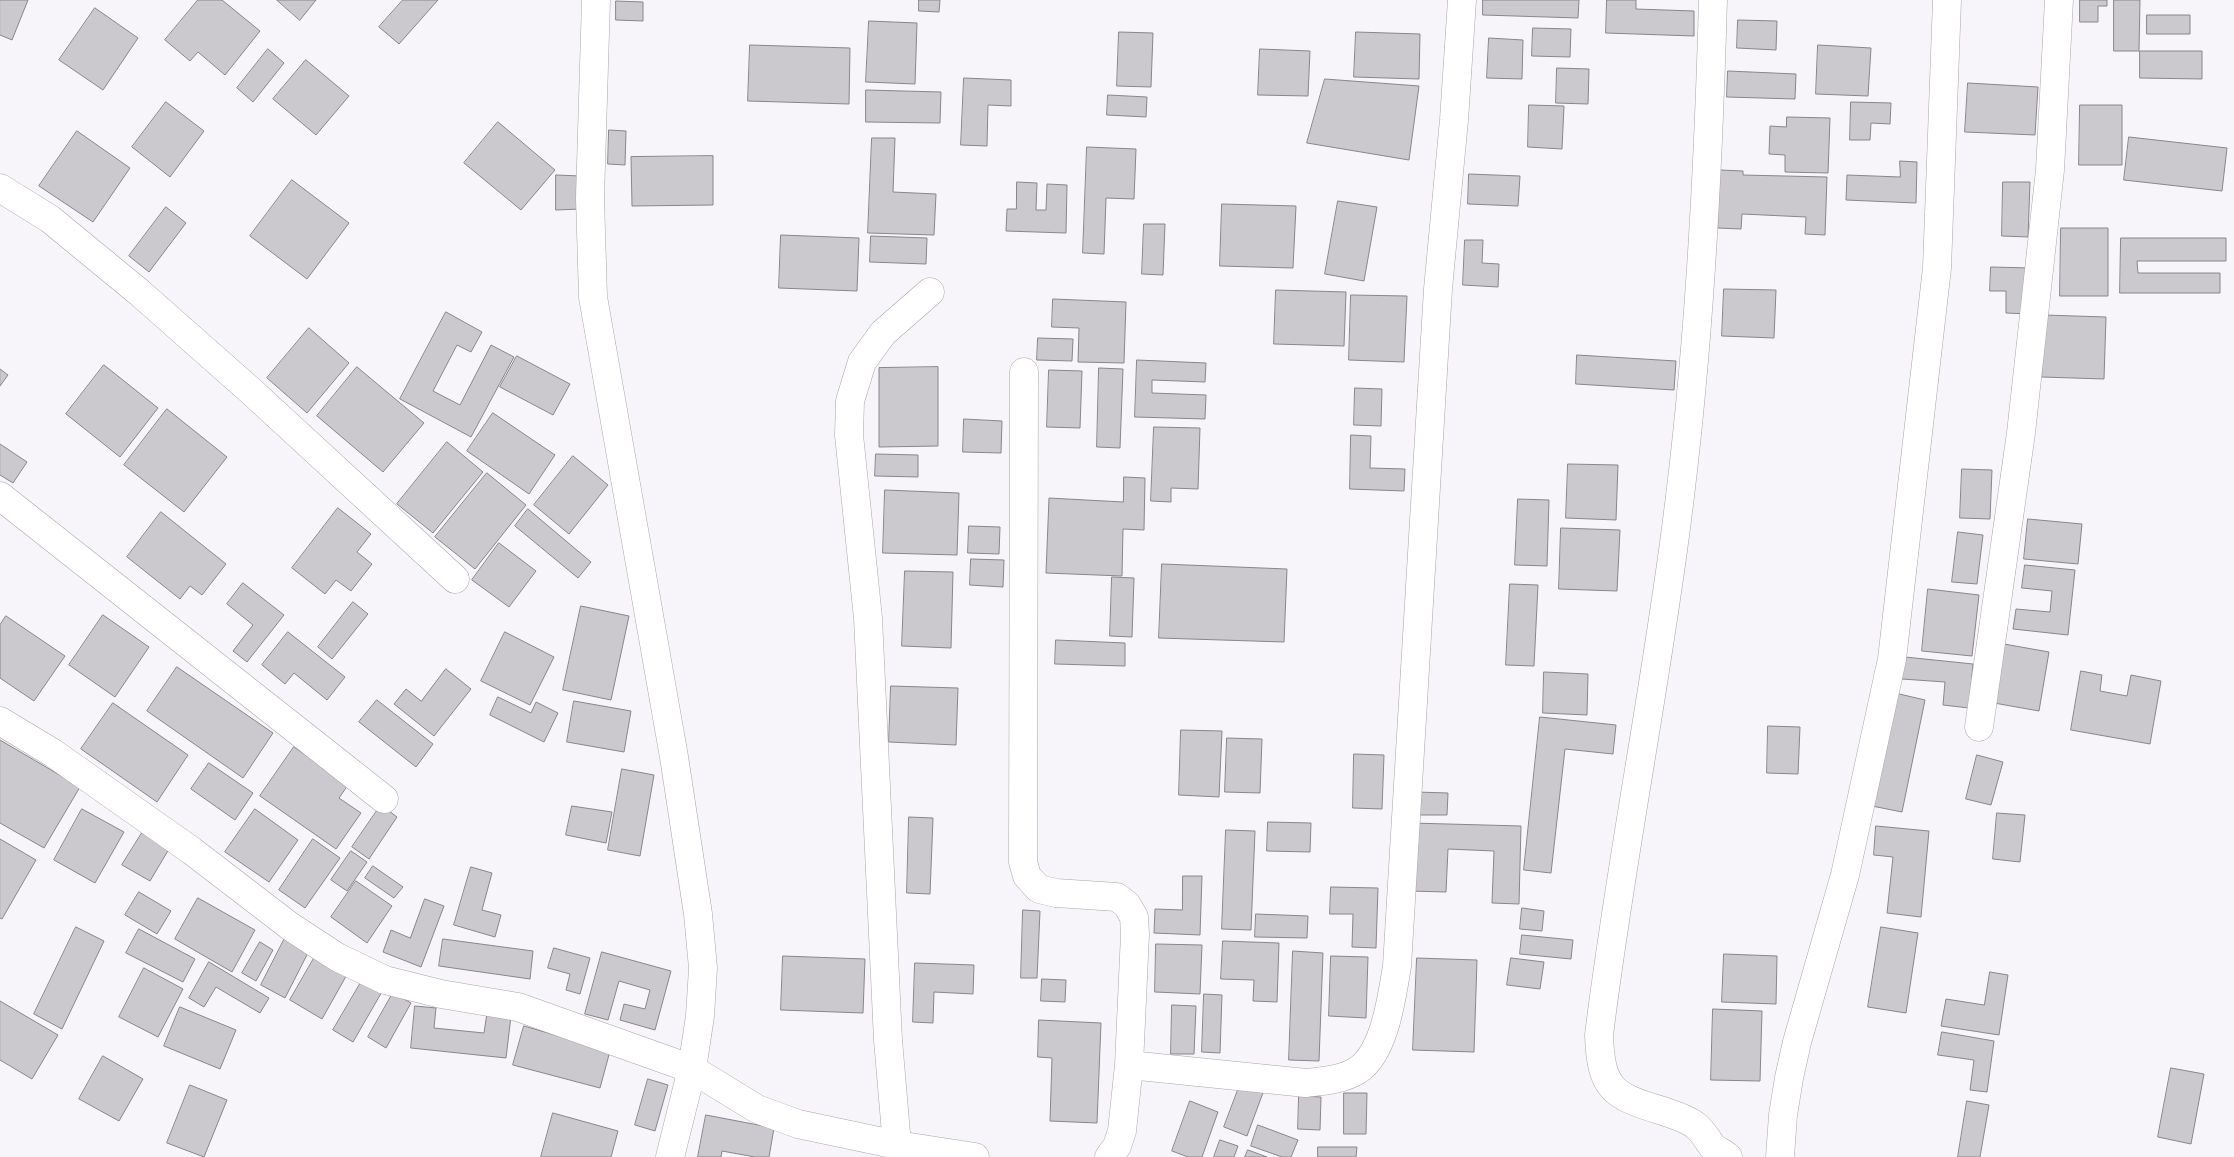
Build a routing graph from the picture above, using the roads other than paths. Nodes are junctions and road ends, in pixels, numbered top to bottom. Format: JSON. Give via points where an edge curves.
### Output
{"nodes":[{"id":1,"x":596,"y":0,"type":"edge"},
{"id":2,"x":1462,"y":0,"type":"edge"},
{"id":3,"x":1713,"y":0,"type":"edge"},
{"id":4,"x":1947,"y":0,"type":"edge"},
{"id":5,"x":2059,"y":0,"type":"edge"},
{"id":6,"x":0,"y":188,"type":"edge"},
{"id":7,"x":930,"y":292,"type":"dead end"},
{"id":8,"x":1024,"y":372,"type":"dead end"},
{"id":9,"x":0,"y":496,"type":"edge"},
{"id":10,"x":455,"y":579,"type":"dead end"},
{"id":11,"x":0,"y":721,"type":"edge"},
{"id":12,"x":1979,"y":727,"type":"dead end"},
{"id":13,"x":384,"y":799,"type":"dead end"},
{"id":14,"x":1129,"y":1065,"type":"junction"},
{"id":15,"x":692,"y":1069,"type":"junction"},
{"id":16,"x":897,"y":1145,"type":"junction"},
{"id":17,"x":670,"y":1157,"type":"edge"},
{"id":18,"x":975,"y":1157,"type":"edge"},
{"id":19,"x":1109,"y":1157,"type":"edge"},
{"id":20,"x":1728,"y":1157,"type":"edge"},
{"id":21,"x":1780,"y":1157,"type":"edge"}],
"edges":[{"from":1,"to":15,"type":"street","via":[[590,198],[594,297],[651,618],[698,914],[703,968]]},
{"from":2,"to":14,"type":"street","via":[[1438,289],[1397,966],[1389,1012],[1374,1051],[1359,1069],[1334,1080],[1306,1083]]},
{"from":3,"to":20,"type":"street","via":[[1709,136],[1695,349],[1676,528],[1599,1035],[1600,1061],[1606,1080],[1618,1095],[1680,1116],[1696,1125],[1714,1148]]},
{"from":4,"to":21,"type":"street","via":[[1937,268],[1892,659],[1845,875],[1797,1042],[1783,1115]]},
{"from":5,"to":12,"type":"street","via":[[2050,170],[2022,433]]},
{"from":6,"to":10,"type":"street","via":[[50,219],[140,293]]},
{"from":7,"to":16,"type":"street","via":[[882,333],[862,362],[850,401],[849,435],[868,618],[888,1040]]},
{"from":8,"to":14,"type":"street","via":[[1022,862],[1027,876],[1039,888],[1056,893],[1116,897],[1128,905],[1134,917],[1135,934]]},
{"from":9,"to":13,"type":"street"},
{"from":11,"to":15,"type":"street","via":[[86,776],[291,927],[337,957],[385,980],[441,994],[518,1007]]},
{"from":14,"to":19,"type":"street","via":[[1122,1131]]},
{"from":15,"to":16,"type":"street","via":[[757,1109],[798,1124]]},
{"from":15,"to":17,"type":"street"},
{"from":16,"to":18,"type":"street"}]}
